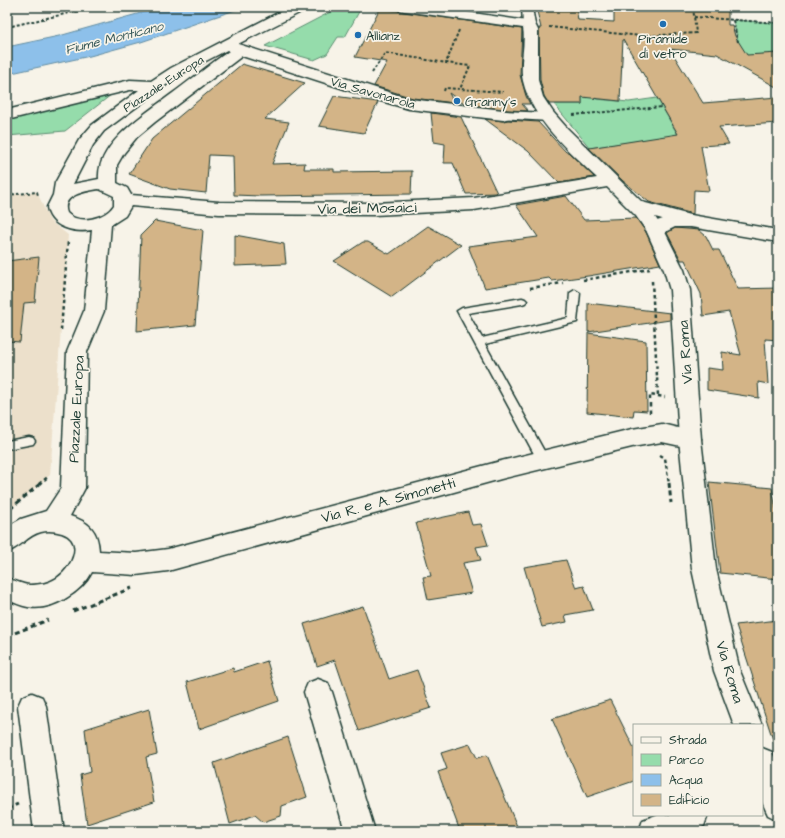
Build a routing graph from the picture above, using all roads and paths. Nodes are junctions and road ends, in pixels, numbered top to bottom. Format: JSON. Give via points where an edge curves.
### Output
{"nodes":[{"id":1,"x":96,"y":7,"type":"edge"},
{"id":2,"x":404,"y":7,"type":"edge"},
{"id":3,"x":527,"y":7,"type":"edge"},
{"id":4,"x":693,"y":7,"type":"edge"},
{"id":5,"x":305,"y":9,"type":"edge"},
{"id":6,"x":465,"y":15,"type":"junction"},
{"id":7,"x":694,"y":17,"type":"junction"},
{"id":8,"x":733,"y":20,"type":"junction"},
{"id":9,"x":778,"y":23,"type":"edge"},
{"id":10,"x":529,"y":25,"type":"junction"},
{"id":11,"x":7,"y":27,"type":"edge"},
{"id":12,"x":738,"y":42,"type":"dead end"},
{"id":13,"x":228,"y":50,"type":"junction"},
{"id":14,"x":446,"y":62,"type":"junction"},
{"id":15,"x":153,"y":86,"type":"junction"},
{"id":16,"x":460,"y":89,"type":"dead end"},
{"id":17,"x":360,"y":91,"type":"junction"},
{"id":18,"x":662,"y":107,"type":"dead end"},
{"id":19,"x":7,"y":115,"type":"edge"},
{"id":20,"x":503,"y":115,"type":"joint"},
{"id":21,"x":549,"y":117,"type":"junction"},
{"id":22,"x":609,"y":181,"type":"junction"},
{"id":23,"x":108,"y":186,"type":"junction"},
{"id":24,"x":7,"y":195,"type":"edge"},
{"id":25,"x":62,"y":196,"type":"junction"},
{"id":26,"x":40,"y":199,"type":"dead end"},
{"id":27,"x":124,"y":200,"type":"junction"},
{"id":28,"x":634,"y":205,"type":"junction"},
{"id":29,"x":690,"y":220,"type":"junction"},
{"id":30,"x":102,"y":222,"type":"junction"},
{"id":31,"x":656,"y":232,"type":"junction"},
{"id":32,"x":68,"y":236,"type":"dead end"},
{"id":33,"x":778,"y":236,"type":"edge"},
{"id":34,"x":663,"y":270,"type":"junction"},
{"id":35,"x":582,"y":280,"type":"dead end"},
{"id":36,"x":566,"y":282,"type":"dead end"},
{"id":37,"x":527,"y":289,"type":"dead end"},
{"id":38,"x":575,"y":293,"type":"dead end"},
{"id":39,"x":522,"y":301,"type":"dead end"},
{"id":40,"x":61,"y":336,"type":"dead end"},
{"id":41,"x":479,"y":342,"type":"junction"},
{"id":42,"x":658,"y":396,"type":"dead end"},
{"id":43,"x":690,"y":439,"type":"junction"},
{"id":44,"x":29,"y":441,"type":"dead end"},
{"id":45,"x":7,"y":445,"type":"edge"},
{"id":46,"x":658,"y":454,"type":"dead end"},
{"id":47,"x":543,"y":460,"type":"junction"},
{"id":48,"x":50,"y":475,"type":"dead end"},
{"id":49,"x":672,"y":510,"type":"dead end"},
{"id":50,"x":7,"y":512,"type":"edge"},
{"id":51,"x":52,"y":521,"type":"junction"},
{"id":52,"x":7,"y":542,"type":"edge"},
{"id":53,"x":86,"y":561,"type":"junction"},
{"id":54,"x":138,"y":586,"type":"dead end"},
{"id":55,"x":7,"y":589,"type":"edge"},
{"id":56,"x":72,"y":611,"type":"dead end"},
{"id":57,"x":50,"y":619,"type":"dead end"},
{"id":58,"x":7,"y":636,"type":"edge"},
{"id":59,"x":318,"y":692,"type":"dead end"},
{"id":60,"x":32,"y":706,"type":"dead end"},
{"id":61,"x":748,"y":724,"type":"edge"},
{"id":62,"x":691,"y":816,"type":"edge"},
{"id":63,"x":49,"y":831,"type":"edge"},
{"id":64,"x":360,"y":831,"type":"edge"},
{"id":65,"x":654,"y":831,"type":"edge"}],
"edges":[{"from":1,"to":11,"type":"path"},
{"from":2,"to":6,"type":"street"},
{"from":3,"to":10,"type":"street"},
{"from":4,"to":7,"type":"path"},
{"from":5,"to":13,"type":"street","name":"Piazzale Europa"},
{"from":6,"to":10,"type":"street"},
{"from":6,"to":14,"type":"path"},
{"from":7,"to":8,"type":"path"},
{"from":7,"to":10,"type":"path","via":[[696,33],[642,36]]},
{"from":8,"to":9,"type":"path"},
{"from":8,"to":12,"type":"path"},
{"from":10,"to":21,"type":"street","name":"Via Roma","via":[[530,80]]},
{"from":13,"to":15,"type":"street","name":"Piazzale Europa","via":[[176,71]]},
{"from":13,"to":17,"type":"street","name":"Via Savonarola"},
{"from":13,"to":23,"type":"street","via":[[120,146],[109,163]]},
{"from":14,"to":16,"type":"path","via":[[470,66]]},
{"from":14,"to":17,"type":"path","via":[[385,54]]},
{"from":15,"to":19,"type":"street","via":[[130,85]]},
{"from":15,"to":25,"type":"street","name":"Piazzale Europa","via":[[104,124],[85,144],[64,183]]},
{"from":17,"to":20,"type":"street","name":"Via Savonarola","via":[[409,104]]},
{"from":18,"to":21,"type":"path"},
{"from":20,"to":21,"type":"street","name":"Via Savonarola"},
{"from":21,"to":22,"type":"street","name":"Via Roma"},
{"from":22,"to":27,"type":"street","name":"Via dei Mosaici","via":[[474,204],[374,209],[219,208]]},
{"from":22,"to":28,"type":"street","name":"Via Roma"},
{"from":23,"to":25,"type":"street","via":[[99,184],[79,187]]},
{"from":23,"to":27,"type":"street","via":[[122,194]]},
{"from":24,"to":26,"type":"path","via":[[37,192]]},
{"from":25,"to":30,"type":"street","name":"Piazzale Europa","via":[[56,209],[63,220],[80,225]]},
{"from":27,"to":30,"type":"street","name":"Piazzale Europa","via":[[118,212]]},
{"from":28,"to":29,"type":"street"},
{"from":28,"to":31,"type":"street","name":"Via Roma"},
{"from":29,"to":31,"type":"street","via":[[660,226]]},
{"from":29,"to":33,"type":"street"},
{"from":30,"to":51,"type":"street","name":"Piazzale Europa","via":[[94,311],[77,352],[72,488]]},
{"from":31,"to":34,"type":"street","name":"Via Roma"},
{"from":32,"to":40,"type":"path"},
{"from":34,"to":35,"type":"path"},
{"from":34,"to":42,"type":"path"},
{"from":34,"to":43,"type":"street","name":"Via Roma","via":[[680,290]]},
{"from":36,"to":37,"type":"path"},
{"from":38,"to":41,"type":"lane","via":[[573,320]]},
{"from":39,"to":41,"type":"lane","via":[[462,311]]},
{"from":41,"to":47,"type":"lane"},
{"from":43,"to":47,"type":"street","name":"Via R. e A. Simonetti","via":[[662,433]]},
{"from":43,"to":61,"type":"street","name":"Via Roma","via":[[704,569],[727,671]]},
{"from":44,"to":45,"type":"lane"},
{"from":46,"to":49,"type":"path","via":[[665,458]]},
{"from":47,"to":53,"type":"street","name":"Via R. e A. Simonetti","via":[[168,560],[136,564]]},
{"from":48,"to":50,"type":"path"},
{"from":51,"to":52,"type":"street","via":[[26,527]]},
{"from":51,"to":53,"type":"street","via":[[66,522],[77,528],[85,537],[88,549]]},
{"from":53,"to":55,"type":"street","via":[[80,573],[57,591],[28,597]]},
{"from":54,"to":56,"type":"path"},
{"from":57,"to":58,"type":"path"},
{"from":59,"to":64,"type":"street"},
{"from":60,"to":63,"type":"street"},
{"from":62,"to":65,"type":"street"}]}
